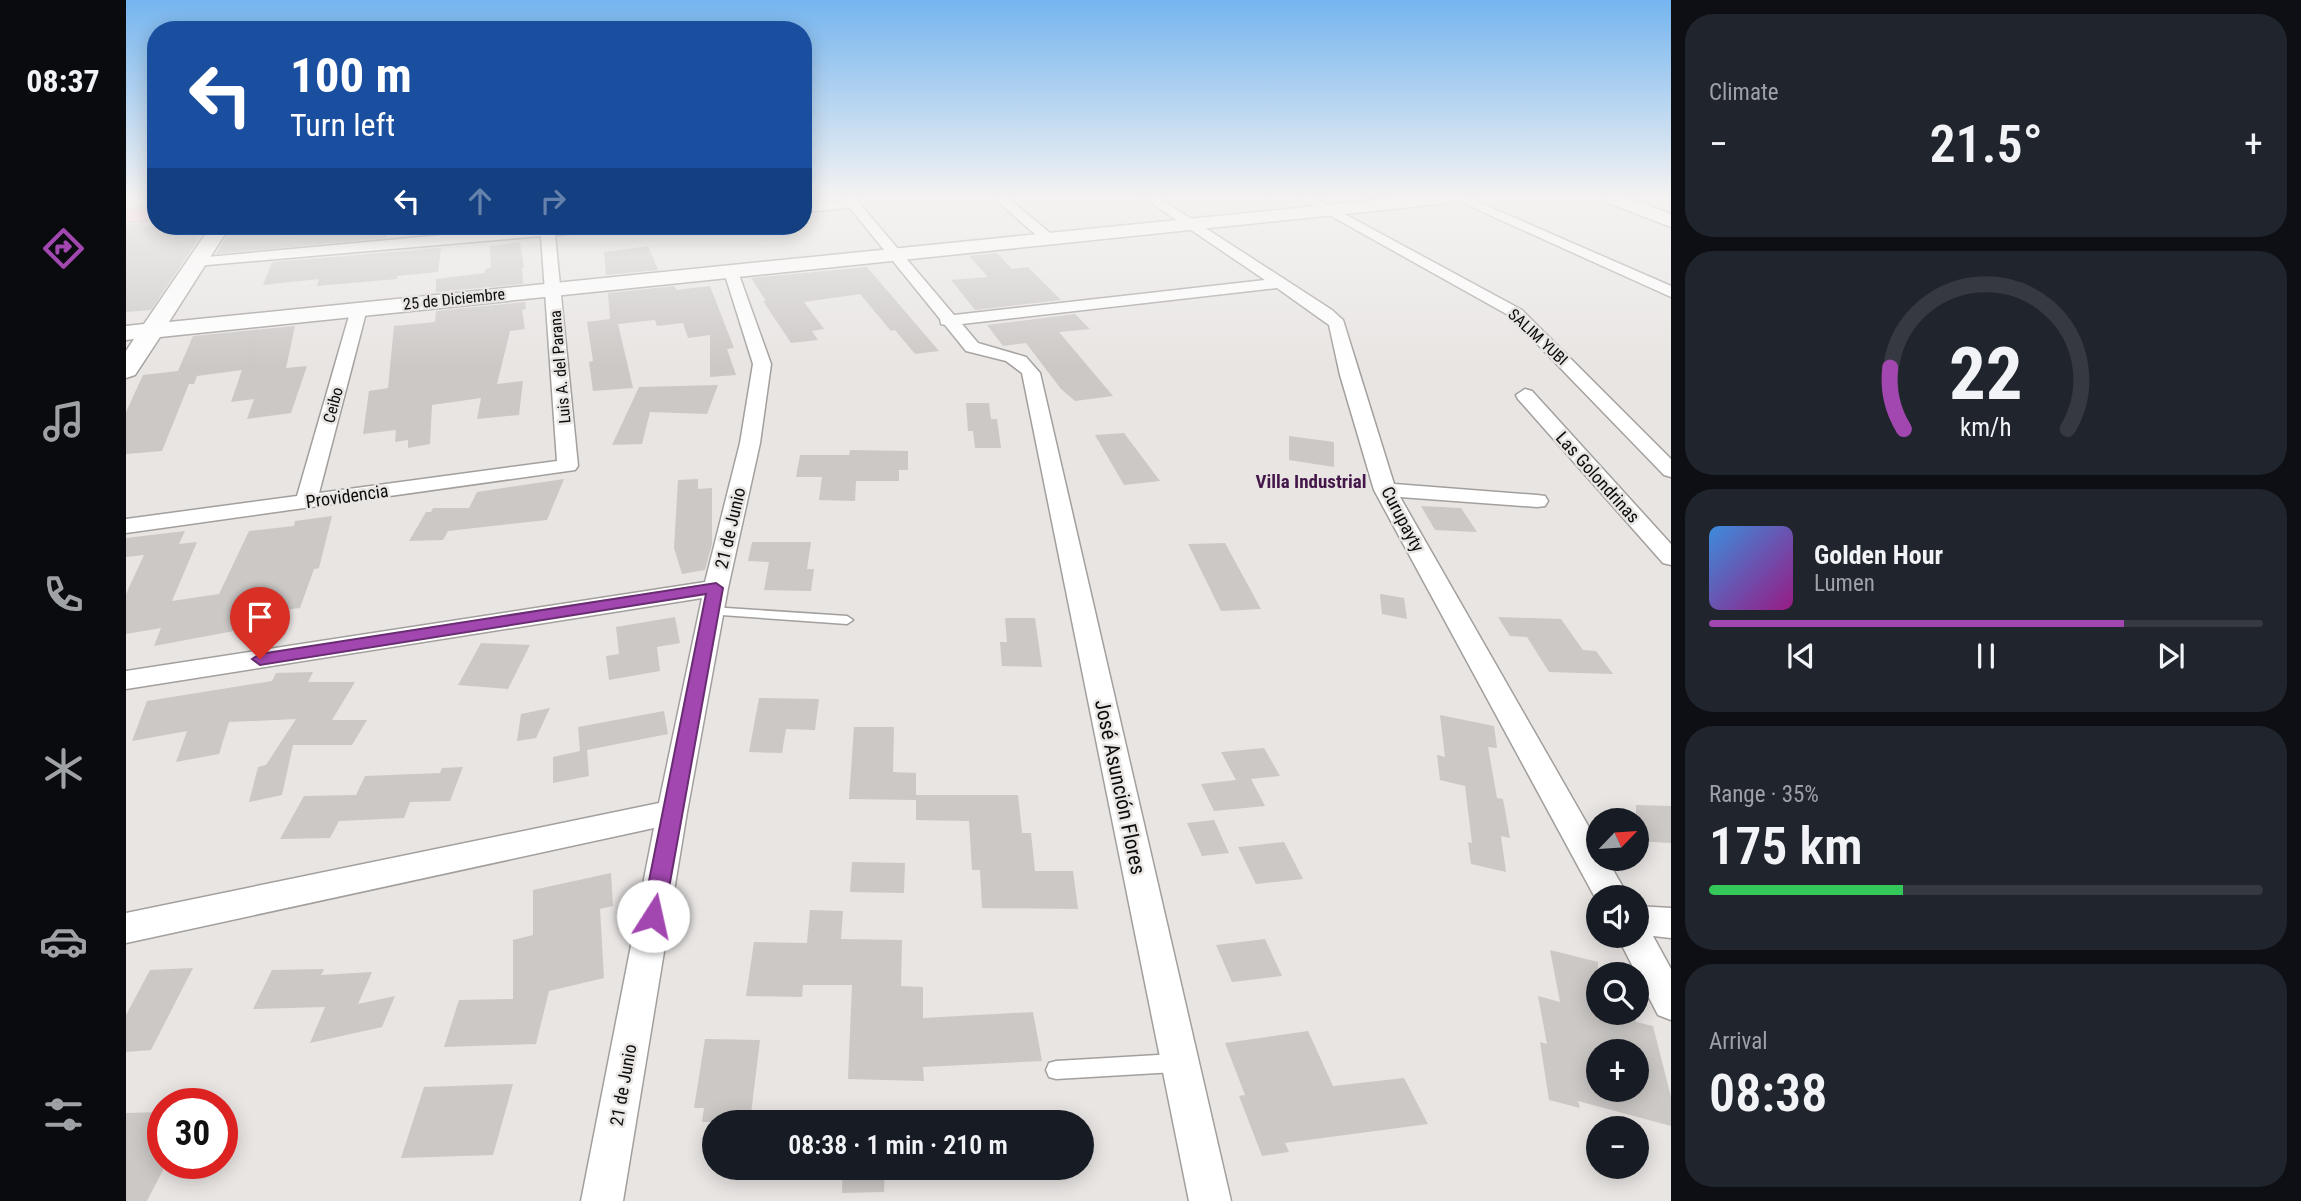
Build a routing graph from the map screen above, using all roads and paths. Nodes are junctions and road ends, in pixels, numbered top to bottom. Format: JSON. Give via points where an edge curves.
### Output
{"nodes":[{"id":1,"x":201,"y":254,"type":"edge"},
{"id":2,"x":278,"y":254,"type":"edge"},
{"id":3,"x":550,"y":254,"type":"edge"},
{"id":4,"x":907,"y":254,"type":"edge"},
{"id":5,"x":1234,"y":254,"type":"edge"},
{"id":6,"x":1407,"y":254,"type":"edge"},
{"id":7,"x":1585,"y":254,"type":"edge"},
{"id":8,"x":897,"y":255,"type":"junction"},
{"id":9,"x":196,"y":262,"type":"junction"},
{"id":10,"x":731,"y":272,"type":"junction"},
{"id":11,"x":1278,"y":283,"type":"junction"},
{"id":12,"x":554,"y":290,"type":"junction"},
{"id":13,"x":1671,"y":292,"type":"edge"},
{"id":14,"x":359,"y":309,"type":"junction"},
{"id":15,"x":947,"y":321,"type":"junction"},
{"id":16,"x":151,"y":330,"type":"junction"},
{"id":17,"x":126,"y":333,"type":"edge"},
{"id":18,"x":126,"y":370,"type":"edge"},
{"id":19,"x":1525,"y":395,"type":"dead end"},
{"id":20,"x":568,"y":466,"type":"joint"},
{"id":21,"x":1671,"y":471,"type":"edge"},
{"id":22,"x":1385,"y":490,"type":"junction"},
{"id":23,"x":1537,"y":501,"type":"dead end"},
{"id":24,"x":306,"y":502,"type":"junction"},
{"id":25,"x":126,"y":526,"type":"edge"},
{"id":26,"x":1671,"y":558,"type":"edge"},
{"id":27,"x":713,"y":599,"type":"junction"},
{"id":28,"x":847,"y":620,"type":"dead end"},
{"id":29,"x":126,"y":680,"type":"edge"},
{"id":30,"x":672,"y":812,"type":"junction"},
{"id":31,"x":1605,"y":885,"type":"edge"},
{"id":32,"x":1649,"y":922,"type":"edge"},
{"id":33,"x":1671,"y":923,"type":"edge"},
{"id":34,"x":126,"y":928,"type":"edge"},
{"id":35,"x":1641,"y":948,"type":"edge"},
{"id":36,"x":1671,"y":1003,"type":"edge"},
{"id":37,"x":1179,"y":1063,"type":"junction"},
{"id":38,"x":1056,"y":1070,"type":"dead end"},
{"id":39,"x":602,"y":1201,"type":"edge"},
{"id":40,"x":1210,"y":1201,"type":"edge"}],
"edges":[{"from":1,"to":9,"type":"street"},
{"from":2,"to":9,"type":"street"},
{"from":3,"to":12,"type":"street","name":"Luis A. del Parana"},
{"from":4,"to":8,"type":"street","name":"25 de Diciembre"},
{"from":5,"to":11,"type":"street","name":"Curupayty"},
{"from":6,"to":21,"type":"street","name":"SALIM YUBI","via":[[1516,313]]},
{"from":7,"to":13,"type":"street"},
{"from":8,"to":10,"type":"street","name":"25 de Diciembre"},
{"from":8,"to":15,"type":"street"},
{"from":9,"to":16,"type":"street"},
{"from":10,"to":12,"type":"street","name":"25 de Diciembre"},
{"from":10,"to":27,"type":"street","name":"21 de Junio","via":[[762,364],[750,443]]},
{"from":11,"to":15,"type":"street"},
{"from":11,"to":22,"type":"street","name":"Curupayty","via":[[1337,323]]},
{"from":12,"to":14,"type":"street","name":"25 de Diciembre"},
{"from":12,"to":20,"type":"street","name":"Luis A. del Parana"},
{"from":14,"to":16,"type":"street","name":"25 de Diciembre"},
{"from":14,"to":24,"type":"street","name":"Ceibo"},
{"from":15,"to":37,"type":"street","name":"José Asunción Flores","via":[[972,347],[1014,357],[1031,373]]},
{"from":16,"to":17,"type":"street","name":"25 de Diciembre"},
{"from":16,"to":18,"type":"street"},
{"from":19,"to":26,"type":"street","name":"Las Golondrinas"},
{"from":20,"to":24,"type":"street","name":"Providencia"},
{"from":22,"to":23,"type":"street"},
{"from":22,"to":31,"type":"street","name":"Curupayty"},
{"from":24,"to":25,"type":"street","name":"Providencia"},
{"from":27,"to":28,"type":"lane"},
{"from":27,"to":29,"type":"street"},
{"from":27,"to":30,"type":"street","name":"21 de Junio"},
{"from":30,"to":34,"type":"street"},
{"from":30,"to":39,"type":"street","name":"21 de Junio"},
{"from":32,"to":33,"type":"street"},
{"from":35,"to":36,"type":"street"},
{"from":37,"to":38,"type":"lane"},
{"from":37,"to":40,"type":"street","name":"José Asunción Flores"}]}
